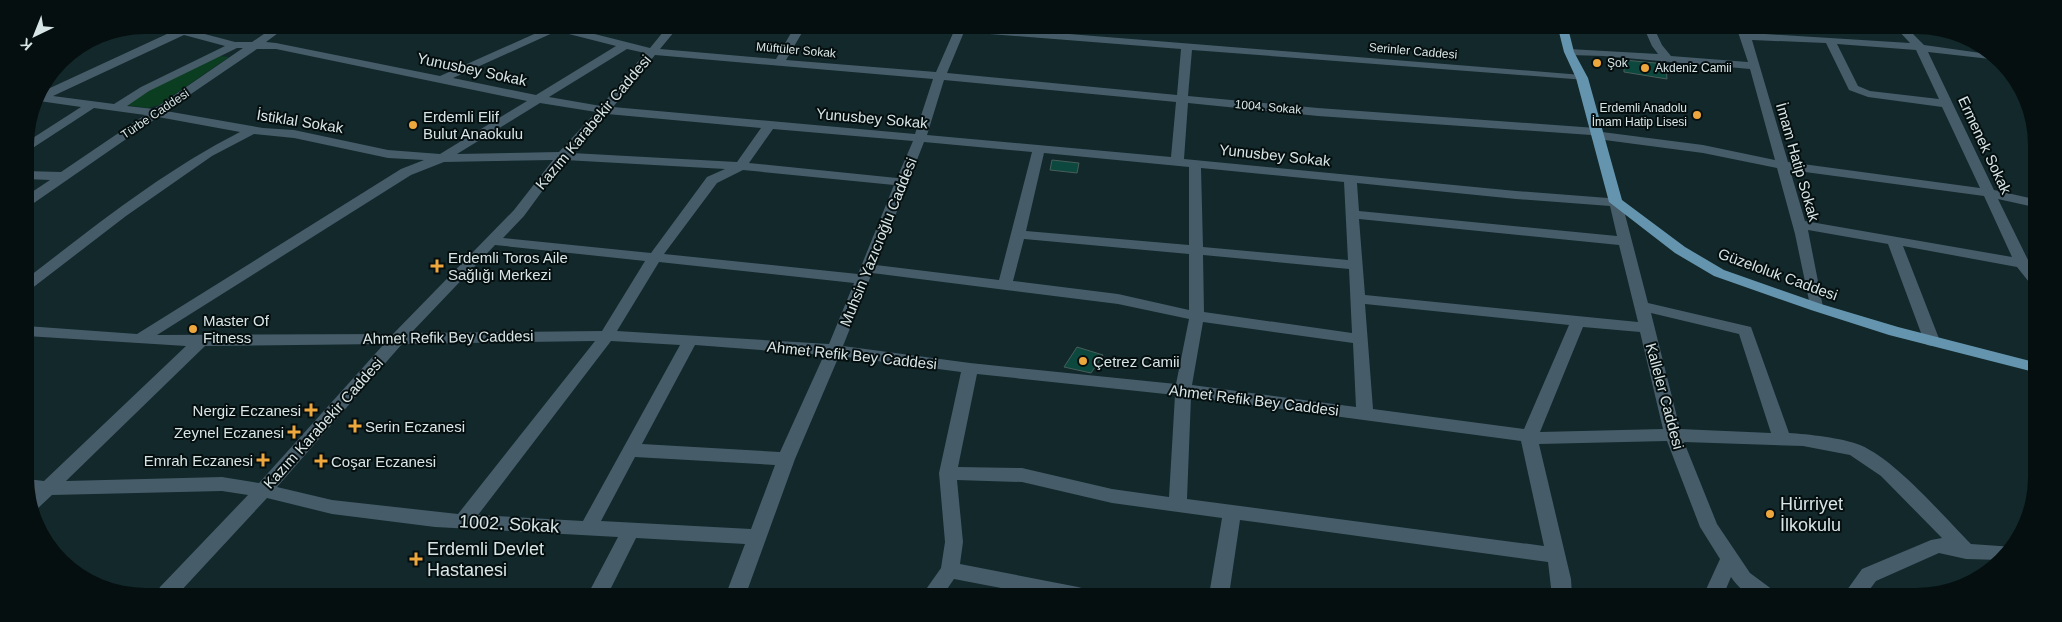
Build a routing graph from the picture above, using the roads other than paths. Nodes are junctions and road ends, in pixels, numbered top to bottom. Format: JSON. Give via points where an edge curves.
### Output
{"nodes":[{"id":1,"x":176,"y":34,"type":"edge"},
{"id":2,"x":193,"y":34,"type":"edge"},
{"id":3,"x":271,"y":34,"type":"edge"},
{"id":4,"x":542,"y":34,"type":"edge"},
{"id":5,"x":582,"y":34,"type":"edge"},
{"id":6,"x":668,"y":34,"type":"edge"},
{"id":7,"x":797,"y":34,"type":"edge"},
{"id":8,"x":958,"y":34,"type":"edge"},
{"id":9,"x":1044,"y":34,"type":"edge"},
{"id":10,"x":1564,"y":34,"type":"edge"},
{"id":11,"x":1652,"y":34,"type":"edge"},
{"id":12,"x":1745,"y":34,"type":"edge"},
{"id":13,"x":1763,"y":34,"type":"edge"},
{"id":14,"x":1907,"y":34,"type":"edge"},
{"id":15,"x":1830,"y":41,"type":"junction"},
{"id":16,"x":235,"y":45,"type":"junction"},
{"id":17,"x":254,"y":46,"type":"junction"},
{"id":18,"x":624,"y":46,"type":"junction"},
{"id":19,"x":1187,"y":46,"type":"junction"},
{"id":20,"x":1920,"y":47,"type":"junction"},
{"id":21,"x":653,"y":52,"type":"junction"},
{"id":22,"x":1569,"y":52,"type":"junction"},
{"id":23,"x":1985,"y":57,"type":"edge"},
{"id":24,"x":1667,"y":58,"type":"junction"},
{"id":25,"x":779,"y":63,"type":"junction"},
{"id":26,"x":1754,"y":66,"type":"junction"},
{"id":27,"x":940,"y":76,"type":"junction"},
{"id":28,"x":1582,"y":78,"type":"junction"},
{"id":29,"x":442,"y":79,"type":"junction"},
{"id":30,"x":47,"y":94,"type":"edge"},
{"id":31,"x":44,"y":99,"type":"edge"},
{"id":32,"x":537,"y":99,"type":"junction"},
{"id":33,"x":1181,"y":99,"type":"junction"},
{"id":34,"x":1947,"y":104,"type":"junction"},
{"id":35,"x":90,"y":105,"type":"junction"},
{"id":36,"x":115,"y":108,"type":"junction"},
{"id":37,"x":604,"y":110,"type":"junction"},
{"id":38,"x":157,"y":113,"type":"junction"},
{"id":39,"x":769,"y":125,"type":"junction"},
{"id":40,"x":253,"y":130,"type":"junction"},
{"id":41,"x":1597,"y":134,"type":"junction"},
{"id":42,"x":920,"y":138,"type":"junction"},
{"id":43,"x":34,"y":143,"type":"edge"},
{"id":44,"x":1039,"y":149,"type":"junction"},
{"id":45,"x":562,"y":156,"type":"junction"},
{"id":46,"x":442,"y":158,"type":"junction"},
{"id":47,"x":1177,"y":162,"type":"junction"},
{"id":48,"x":1195,"y":164,"type":"junction"},
{"id":49,"x":1782,"y":165,"type":"junction"},
{"id":50,"x":741,"y":166,"type":"junction"},
{"id":51,"x":34,"y":175,"type":"edge"},
{"id":52,"x":64,"y":176,"type":"junction"},
{"id":53,"x":1350,"y":179,"type":"junction"},
{"id":54,"x":902,"y":182,"type":"junction"},
{"id":55,"x":1990,"y":193,"type":"junction"},
{"id":56,"x":34,"y":197,"type":"edge"},
{"id":57,"x":1616,"y":202,"type":"junction"},
{"id":58,"x":2028,"y":202,"type":"edge"},
{"id":59,"x":1353,"y":214,"type":"junction"},
{"id":60,"x":1799,"y":224,"type":"junction"},
{"id":61,"x":1018,"y":234,"type":"junction"},
{"id":62,"x":1626,"y":240,"type":"junction"},
{"id":63,"x":493,"y":241,"type":"junction"},
{"id":64,"x":1894,"y":242,"type":"junction"},
{"id":65,"x":1196,"y":250,"type":"junction"},
{"id":66,"x":655,"y":258,"type":"junction"},
{"id":67,"x":2022,"y":263,"type":"junction"},
{"id":68,"x":1356,"y":266,"type":"junction"},
{"id":69,"x":2028,"y":271,"type":"edge"},
{"id":70,"x":866,"y":274,"type":"junction"},
{"id":71,"x":34,"y":280,"type":"edge"},
{"id":72,"x":1005,"y":286,"type":"junction"},
{"id":73,"x":1358,"y":299,"type":"junction"},
{"id":74,"x":1642,"y":306,"type":"junction"},
{"id":75,"x":1816,"y":307,"type":"junction"},
{"id":76,"x":1197,"y":316,"type":"junction"},
{"id":77,"x":1578,"y":321,"type":"junction"},
{"id":78,"x":1647,"y":328,"type":"junction"},
{"id":79,"x":34,"y":331,"type":"edge"},
{"id":80,"x":607,"y":336,"type":"junction"},
{"id":81,"x":141,"y":338,"type":"junction"},
{"id":82,"x":398,"y":338,"type":"junction"},
{"id":83,"x":1361,"y":339,"type":"junction"},
{"id":84,"x":690,"y":340,"type":"junction"},
{"id":85,"x":1932,"y":340,"type":"junction"},
{"id":86,"x":202,"y":341,"type":"junction"},
{"id":87,"x":834,"y":350,"type":"junction"},
{"id":88,"x":2028,"y":365,"type":"edge"},
{"id":89,"x":970,"y":368,"type":"junction"},
{"id":90,"x":1183,"y":390,"type":"junction"},
{"id":91,"x":1365,"y":414,"type":"junction"},
{"id":92,"x":1673,"y":435,"type":"junction"},
{"id":93,"x":1530,"y":437,"type":"junction"},
{"id":94,"x":1782,"y":439,"type":"junction"},
{"id":95,"x":630,"y":450,"type":"junction"},
{"id":96,"x":786,"y":459,"type":"junction"},
{"id":97,"x":948,"y":473,"type":"junction"},
{"id":98,"x":34,"y":487,"type":"edge"},
{"id":99,"x":48,"y":488,"type":"junction"},
{"id":100,"x":263,"y":490,"type":"junction"},
{"id":101,"x":36,"y":499,"type":"edge"},
{"id":102,"x":1178,"y":505,"type":"junction"},
{"id":103,"x":1232,"y":512,"type":"junction"},
{"id":104,"x":463,"y":521,"type":"junction"},
{"id":105,"x":588,"y":528,"type":"junction"},
{"id":106,"x":631,"y":530,"type":"junction"},
{"id":107,"x":758,"y":537,"type":"junction"},
{"id":108,"x":1966,"y":551,"type":"junction"},
{"id":109,"x":1999,"y":553,"type":"edge"},
{"id":110,"x":1556,"y":555,"type":"junction"},
{"id":111,"x":1730,"y":558,"type":"junction"},
{"id":112,"x":950,"y":570,"type":"junction"},
{"id":113,"x":172,"y":588,"type":"edge"},
{"id":114,"x":601,"y":588,"type":"edge"},
{"id":115,"x":738,"y":588,"type":"edge"},
{"id":116,"x":937,"y":588,"type":"edge"},
{"id":117,"x":1039,"y":588,"type":"edge"},
{"id":118,"x":1221,"y":588,"type":"edge"},
{"id":119,"x":1562,"y":588,"type":"edge"},
{"id":120,"x":1717,"y":588,"type":"edge"},
{"id":121,"x":1755,"y":588,"type":"edge"},
{"id":122,"x":1859,"y":588,"type":"edge"}],
"edges":[{"from":1,"to":30,"type":"street"},
{"from":2,"to":16,"type":"street","name":"Yunusbey Sokak"},
{"from":3,"to":17,"type":"street","name":"Türbe Caddesi"},
{"from":4,"to":29,"type":"street"},
{"from":5,"to":18,"type":"street","name":"Müftüler Sokak"},
{"from":6,"to":21,"type":"street","name":"Kazım Karabekir Caddesi"},
{"from":7,"to":25,"type":"street"},
{"from":8,"to":27,"type":"street","name":"Muhsin Yazıcıoğlu Caddesi"},
{"from":9,"to":19,"type":"street","name":"Serinler Caddesi"},
{"from":10,"to":22,"type":"main road"},
{"from":11,"to":24,"type":"street"},
{"from":12,"to":26,"type":"street","name":"İmam Hatip Sokak"},
{"from":13,"to":15,"type":"street"},
{"from":14,"to":20,"type":"street","name":"Ermenek Sokak"},
{"from":15,"to":20,"type":"street"},
{"from":15,"to":34,"type":"street","via":[[1853,88],[1868,94]]},
{"from":16,"to":17,"type":"street","name":"Yunusbey Sokak"},
{"from":16,"to":36,"type":"street","via":[[145,89]]},
{"from":17,"to":29,"type":"street","name":"Yunusbey Sokak","via":[[276,46]]},
{"from":17,"to":38,"type":"street","name":"Türbe Caddesi"},
{"from":18,"to":21,"type":"street","name":"Müftüler Sokak"},
{"from":18,"to":32,"type":"street"},
{"from":19,"to":28,"type":"street","name":"Serinler Caddesi"},
{"from":19,"to":33,"type":"street"},
{"from":20,"to":23,"type":"street"},
{"from":20,"to":34,"type":"street","name":"Ermenek Sokak"},
{"from":21,"to":25,"type":"street","name":"Müftüler Sokak"},
{"from":21,"to":37,"type":"street","name":"Kazım Karabekir Caddesi"},
{"from":22,"to":24,"type":"street"},
{"from":22,"to":28,"type":"main road"},
{"from":24,"to":26,"type":"street"},
{"from":25,"to":27,"type":"street","name":"Müftüler Sokak"},
{"from":26,"to":49,"type":"street","name":"İmam Hatip Sokak"},
{"from":27,"to":33,"type":"street","name":"1004. Sokak"},
{"from":27,"to":42,"type":"street","name":"Muhsin Yazıcıoğlu Caddesi"},
{"from":28,"to":41,"type":"main road"},
{"from":29,"to":32,"type":"street","name":"Yunusbey Sokak"},
{"from":31,"to":35,"type":"street","name":"İstiklal Sokak"},
{"from":32,"to":37,"type":"street","name":"Yunusbey Sokak"},
{"from":32,"to":46,"type":"street"},
{"from":33,"to":41,"type":"street","name":"1004. Sokak"},
{"from":33,"to":47,"type":"street"},
{"from":34,"to":55,"type":"street","name":"Ermenek Sokak"},
{"from":35,"to":36,"type":"street","name":"İstiklal Sokak"},
{"from":35,"to":43,"type":"street"},
{"from":36,"to":38,"type":"street","name":"İstiklal Sokak"},
{"from":37,"to":39,"type":"street","name":"Yunusbey Sokak"},
{"from":37,"to":45,"type":"street","name":"Kazım Karabekir Caddesi"},
{"from":38,"to":40,"type":"street","name":"İstiklal Sokak"},
{"from":38,"to":52,"type":"street","name":"Türbe Caddesi"},
{"from":39,"to":42,"type":"street","name":"Yunusbey Sokak"},
{"from":39,"to":50,"type":"street"},
{"from":40,"to":46,"type":"street","name":"İstiklal Sokak","via":[[294,134],[388,154]]},
{"from":40,"to":71,"type":"street","via":[[208,153],[161,185]]},
{"from":41,"to":49,"type":"street","name":"1004. Sokak","via":[[1703,149]]},
{"from":41,"to":57,"type":"main road"},
{"from":42,"to":44,"type":"street","name":"Yunusbey Sokak"},
{"from":42,"to":54,"type":"street","name":"Muhsin Yazıcıoğlu Caddesi"},
{"from":44,"to":47,"type":"street","name":"Yunusbey Sokak"},
{"from":44,"to":61,"type":"street"},
{"from":45,"to":46,"type":"street","name":"İstiklal Sokak"},
{"from":45,"to":50,"type":"street","name":"İstiklal Sokak"},
{"from":45,"to":63,"type":"street","name":"Kazım Karabekir Caddesi","via":[[519,213]]},
{"from":46,"to":81,"type":"street","via":[[406,172]]},
{"from":47,"to":48,"type":"street","name":"Yunusbey Sokak"},
{"from":48,"to":53,"type":"street","name":"Yunusbey Sokak"},
{"from":48,"to":65,"type":"street"},
{"from":49,"to":55,"type":"street","name":"1004. Sokak"},
{"from":49,"to":60,"type":"street","name":"İmam Hatip Sokak"},
{"from":50,"to":54,"type":"street","name":"İstiklal Sokak"},
{"from":50,"to":66,"type":"street","via":[[712,180]]},
{"from":51,"to":52,"type":"street"},
{"from":52,"to":56,"type":"street","name":"Türbe Caddesi"},
{"from":53,"to":57,"type":"street","name":"Yunusbey Sokak"},
{"from":53,"to":59,"type":"street"},
{"from":54,"to":70,"type":"street","name":"Muhsin Yazıcıoğlu Caddesi"},
{"from":55,"to":58,"type":"street","name":"1004. Sokak"},
{"from":55,"to":67,"type":"street","name":"Ermenek Sokak"},
{"from":57,"to":62,"type":"street","name":"Kalleler Caddesi"},
{"from":57,"to":75,"type":"main road","name":"Güzeloluk Caddesi","via":[[1680,250],[1719,273]]},
{"from":59,"to":62,"type":"street"},
{"from":59,"to":68,"type":"street"},
{"from":60,"to":64,"type":"street"},
{"from":60,"to":75,"type":"street","name":"İmam Hatip Sokak"},
{"from":61,"to":65,"type":"street"},
{"from":61,"to":72,"type":"street"},
{"from":62,"to":74,"type":"street","name":"Kalleler Caddesi"},
{"from":63,"to":66,"type":"street"},
{"from":63,"to":82,"type":"street","name":"Kazım Karabekir Caddesi"},
{"from":64,"to":67,"type":"street"},
{"from":64,"to":85,"type":"street"},
{"from":65,"to":68,"type":"street"},
{"from":65,"to":76,"type":"street"},
{"from":66,"to":70,"type":"street"},
{"from":66,"to":80,"type":"street"},
{"from":67,"to":69,"type":"street","name":"Ermenek Sokak"},
{"from":68,"to":73,"type":"street"},
{"from":70,"to":72,"type":"street"},
{"from":70,"to":87,"type":"street","name":"Muhsin Yazıcıoğlu Caddesi"},
{"from":72,"to":76,"type":"street","via":[[1118,299]]},
{"from":73,"to":77,"type":"street"},
{"from":73,"to":83,"type":"street"},
{"from":74,"to":78,"type":"street","name":"Kalleler Caddesi"},
{"from":74,"to":94,"type":"street","via":[[1746,331]]},
{"from":75,"to":85,"type":"main road","name":"Güzeloluk Caddesi"},
{"from":76,"to":83,"type":"street"},
{"from":76,"to":90,"type":"street"},
{"from":77,"to":78,"type":"street"},
{"from":77,"to":93,"type":"street"},
{"from":78,"to":92,"type":"street","name":"Kalleler Caddesi"},
{"from":79,"to":81,"type":"street","name":"Ahmet Refik Bey Caddesi"},
{"from":80,"to":82,"type":"street","name":"Ahmet Refik Bey Caddesi"},
{"from":80,"to":84,"type":"street","name":"Ahmet Refik Bey Caddesi"},
{"from":80,"to":104,"type":"street"},
{"from":81,"to":86,"type":"street","name":"Ahmet Refik Bey Caddesi"},
{"from":82,"to":86,"type":"street","name":"Ahmet Refik Bey Caddesi"},
{"from":82,"to":100,"type":"street","name":"Kazım Karabekir Caddesi"},
{"from":83,"to":91,"type":"street"},
{"from":84,"to":87,"type":"street","name":"Ahmet Refik Bey Caddesi"},
{"from":84,"to":95,"type":"street"},
{"from":85,"to":88,"type":"main road","name":"Güzeloluk Caddesi"},
{"from":86,"to":99,"type":"street"},
{"from":87,"to":89,"type":"street","name":"Ahmet Refik Bey Caddesi"},
{"from":87,"to":96,"type":"street","name":"Muhsin Yazıcıoğlu Caddesi"},
{"from":89,"to":90,"type":"street","name":"Ahmet Refik Bey Caddesi"},
{"from":89,"to":97,"type":"street"},
{"from":90,"to":91,"type":"street","name":"Ahmet Refik Bey Caddesi"},
{"from":90,"to":102,"type":"street"},
{"from":91,"to":93,"type":"street","name":"Ahmet Refik Bey Caddesi"},
{"from":92,"to":93,"type":"street","name":"Ahmet Refik Bey Caddesi"},
{"from":92,"to":94,"type":"street","name":"Ahmet Refik Bey Caddesi"},
{"from":92,"to":111,"type":"street","name":"Kalleler Caddesi","via":[[1710,527]]},
{"from":93,"to":110,"type":"street"},
{"from":94,"to":108,"type":"street","name":"Ahmet Refik Bey Caddesi","via":[[1855,450],[1888,471]]},
{"from":95,"to":96,"type":"street"},
{"from":95,"to":105,"type":"street"},
{"from":96,"to":107,"type":"street","name":"Muhsin Yazıcıoğlu Caddesi"},
{"from":97,"to":102,"type":"street","via":[[1022,475],[1112,496]]},
{"from":97,"to":112,"type":"street","via":[[954,542]]},
{"from":98,"to":99,"type":"street","name":"1002. Sokak"},
{"from":99,"to":100,"type":"street","name":"1002. Sokak","via":[[222,484]]},
{"from":99,"to":101,"type":"street"},
{"from":100,"to":104,"type":"street","name":"1002. Sokak","via":[[332,507]]},
{"from":100,"to":113,"type":"street","name":"Kazım Karabekir Caddesi"},
{"from":102,"to":103,"type":"street"},
{"from":103,"to":110,"type":"street"},
{"from":103,"to":118,"type":"street"},
{"from":104,"to":105,"type":"street","name":"1002. Sokak"},
{"from":105,"to":106,"type":"street","name":"1002. Sokak"},
{"from":106,"to":107,"type":"street","name":"1002. Sokak"},
{"from":106,"to":114,"type":"street"},
{"from":107,"to":115,"type":"street","name":"Muhsin Yazıcıoğlu Caddesi"},
{"from":108,"to":109,"type":"street"},
{"from":108,"to":122,"type":"street","via":[[1938,545],[1869,575]]},
{"from":110,"to":119,"type":"street"},
{"from":111,"to":120,"type":"street"},
{"from":111,"to":121,"type":"street","name":"Kalleler Caddesi","via":[[1743,579]]},
{"from":112,"to":116,"type":"street"},
{"from":112,"to":117,"type":"street"}]}
